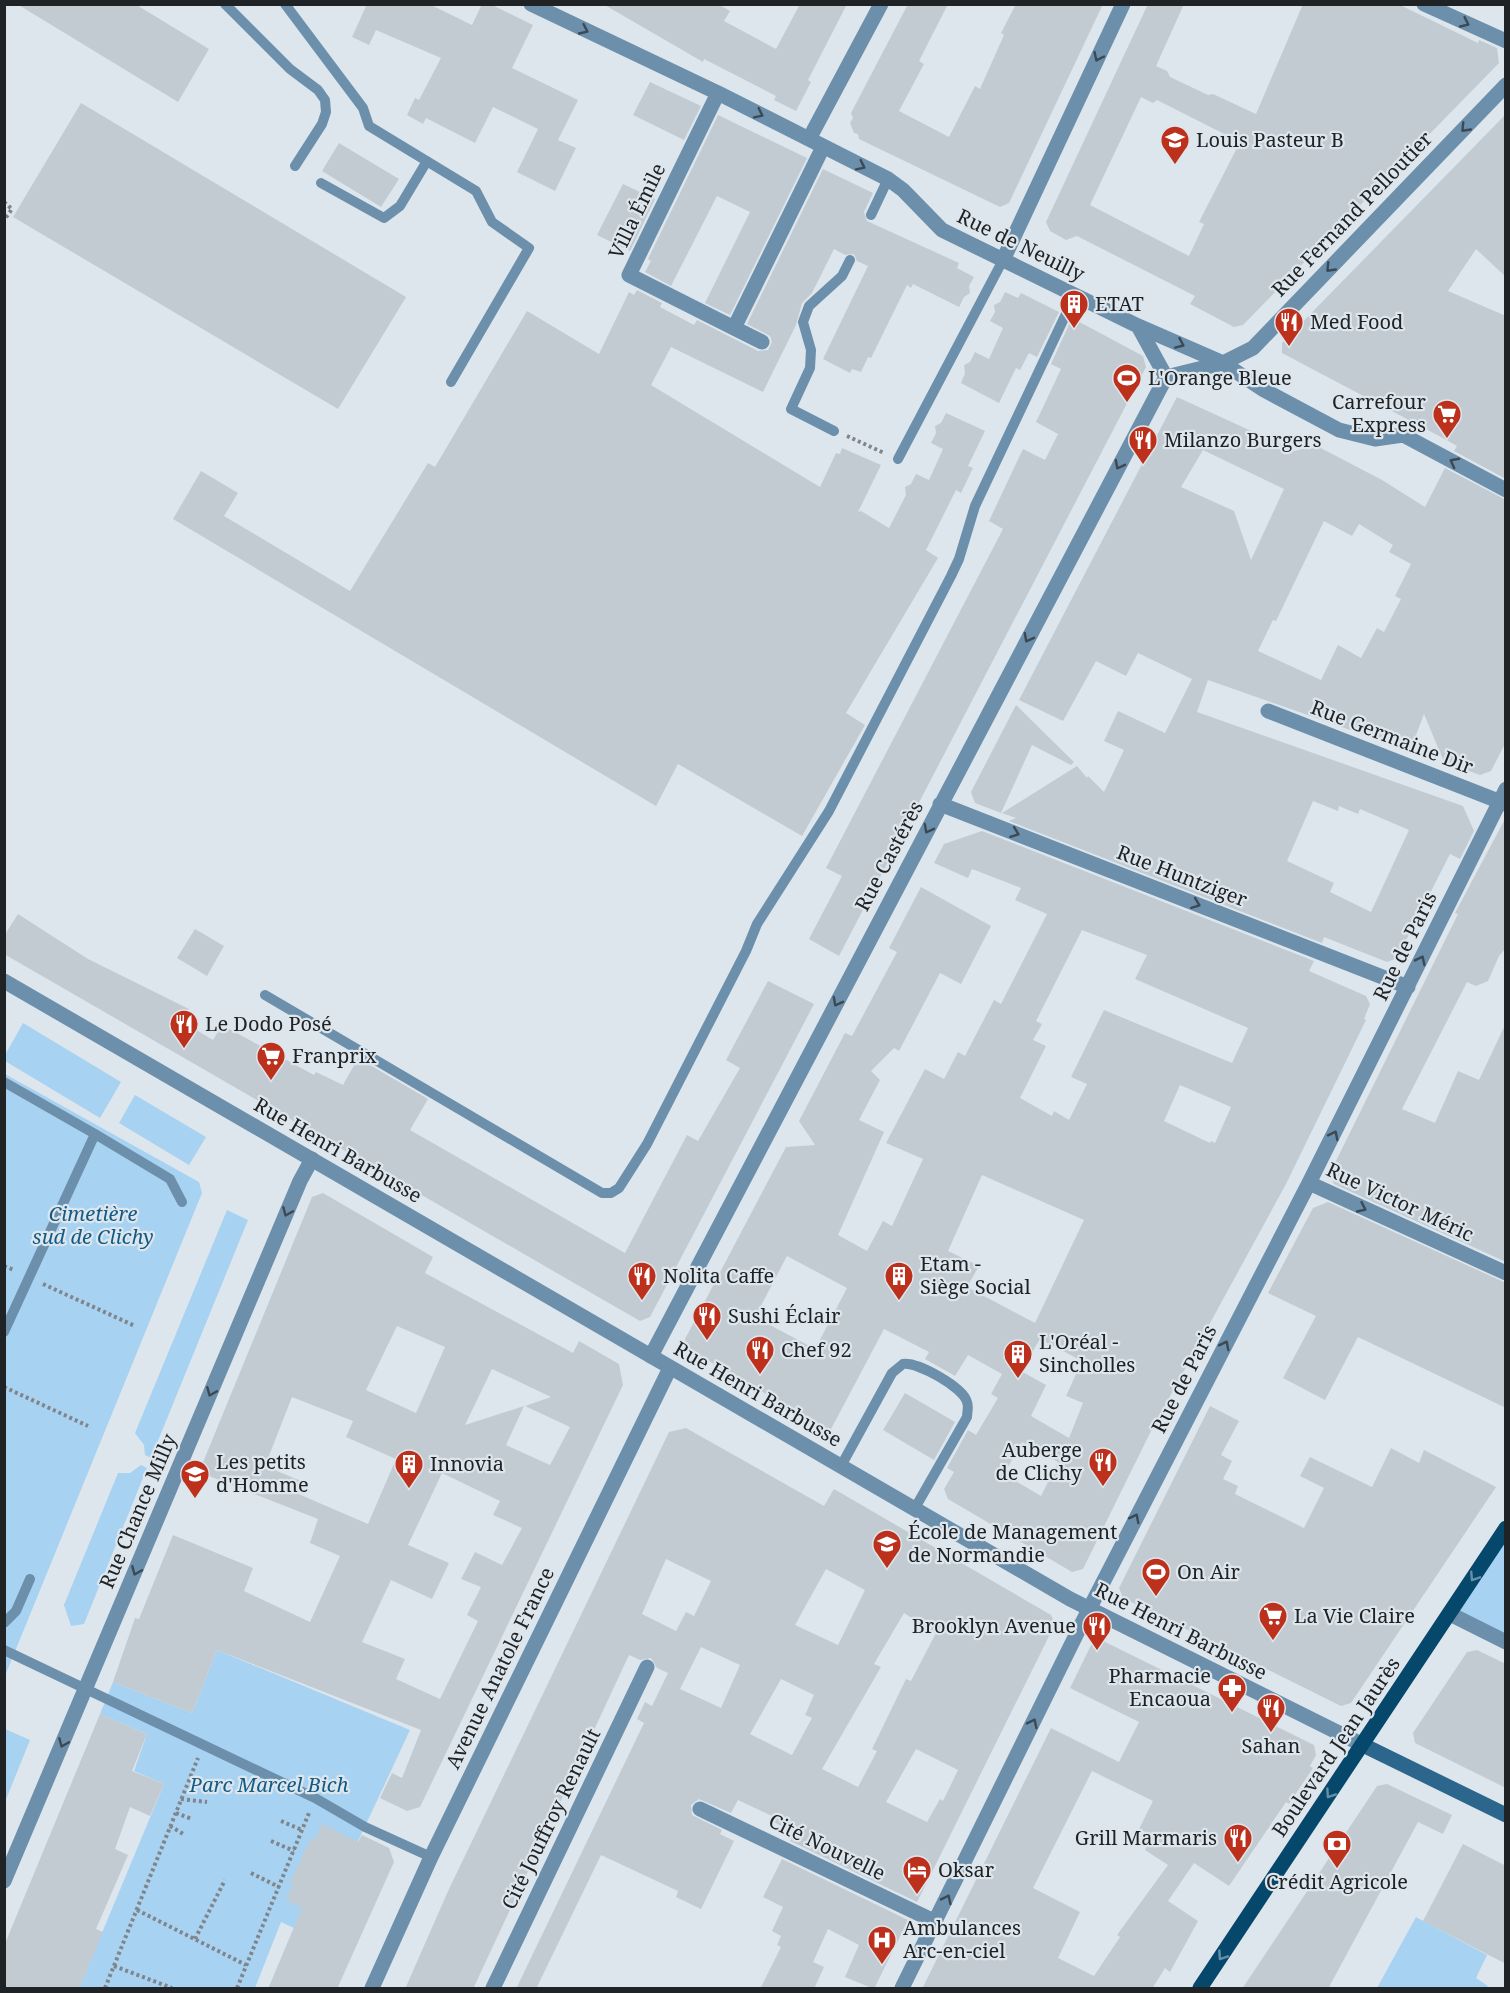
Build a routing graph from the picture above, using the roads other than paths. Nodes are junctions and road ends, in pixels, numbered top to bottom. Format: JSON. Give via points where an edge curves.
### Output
{"nodes":[{"id":1,"x":225,"y":4,"type":"edge"},
{"id":2,"x":285,"y":4,"type":"edge"},
{"id":3,"x":531,"y":4,"type":"edge"},
{"id":4,"x":881,"y":4,"type":"edge"},
{"id":5,"x":1123,"y":4,"type":"edge"},
{"id":6,"x":1424,"y":4,"type":"edge"},
{"id":7,"x":1506,"y":41,"type":"edge"},
{"id":8,"x":1506,"y":85,"type":"edge"},
{"id":9,"x":718,"y":93,"type":"junction"},
{"id":10,"x":809,"y":139,"type":"junction"},
{"id":11,"x":823,"y":147,"type":"junction"},
{"id":12,"x":427,"y":161,"type":"junction"},
{"id":13,"x":295,"y":166,"type":"dead end"},
{"id":14,"x":888,"y":179,"type":"junction"},
{"id":15,"x":321,"y":183,"type":"dead end"},
{"id":16,"x":871,"y":215,"type":"dead end"},
{"id":17,"x":850,"y":260,"type":"dead end"},
{"id":18,"x":1003,"y":260,"type":"junction"},
{"id":19,"x":1075,"y":295,"type":"junction"},
{"id":20,"x":1138,"y":326,"type":"junction"},
{"id":21,"x":734,"y":328,"type":"junction"},
{"id":22,"x":762,"y":342,"type":"dead end"},
{"id":23,"x":1223,"y":363,"type":"junction"},
{"id":24,"x":1166,"y":376,"type":"junction"},
{"id":25,"x":451,"y":382,"type":"dead end"},
{"id":26,"x":834,"y":431,"type":"road end"},
{"id":27,"x":898,"y":459,"type":"road end"},
{"id":28,"x":1506,"y":490,"type":"edge"},
{"id":29,"x":1268,"y":711,"type":"dead end"},
{"id":30,"x":1504,"y":798,"type":"edge"},
{"id":31,"x":940,"y":804,"type":"junction"},
{"id":32,"x":4,"y":981,"type":"edge"},
{"id":33,"x":1408,"y":987,"type":"junction"},
{"id":34,"x":265,"y":995,"type":"dead end"},
{"id":35,"x":4,"y":1082,"type":"edge"},
{"id":36,"x":95,"y":1134,"type":"junction"},
{"id":37,"x":312,"y":1159,"type":"junction"},
{"id":38,"x":1309,"y":1183,"type":"junction"},
{"id":39,"x":182,"y":1202,"type":"dead end"},
{"id":40,"x":1506,"y":1273,"type":"edge"},
{"id":41,"x":4,"y":1332,"type":"edge"},
{"id":42,"x":651,"y":1356,"type":"junction"},
{"id":43,"x":670,"y":1368,"type":"junction"},
{"id":44,"x":841,"y":1466,"type":"junction"},
{"id":45,"x":915,"y":1508,"type":"junction"},
{"id":46,"x":1506,"y":1528,"type":"edge"},
{"id":47,"x":30,"y":1579,"type":"dead end"},
{"id":48,"x":1090,"y":1608,"type":"junction"},
{"id":49,"x":1450,"y":1614,"type":"junction"},
{"id":50,"x":4,"y":1623,"type":"edge"},
{"id":51,"x":1506,"y":1642,"type":"edge"},
{"id":52,"x":4,"y":1650,"type":"edge"},
{"id":53,"x":647,"y":1667,"type":"dead end"},
{"id":54,"x":86,"y":1689,"type":"junction"},
{"id":55,"x":1363,"y":1745,"type":"junction"},
{"id":56,"x":700,"y":1809,"type":"dead end"},
{"id":57,"x":1506,"y":1815,"type":"edge"},
{"id":58,"x":432,"y":1857,"type":"junction"},
{"id":59,"x":4,"y":1881,"type":"edge"},
{"id":60,"x":936,"y":1922,"type":"junction"},
{"id":61,"x":372,"y":1989,"type":"edge"},
{"id":62,"x":493,"y":1989,"type":"edge"},
{"id":63,"x":902,"y":1989,"type":"edge"},
{"id":64,"x":1200,"y":1989,"type":"edge"}],
"edges":[{"from":1,"to":13,"type":"lane","via":[[325,100],[322,124]]},
{"from":2,"to":12,"type":"lane","via":[[363,108],[369,126]]},
{"from":3,"to":9,"type":"street","name":"Rue de Neuilly","one_way":true},
{"from":4,"to":10,"type":"street"},
{"from":5,"to":18,"type":"street","one_way":true},
{"from":6,"to":7,"type":"street","one_way":true},
{"from":8,"to":23,"type":"street","name":"Rue Fernand Pelloutier","one_way":true,"via":[[1253,348]]},
{"from":9,"to":10,"type":"street","name":"Rue de Neuilly","one_way":true},
{"from":9,"to":21,"type":"street","name":"Villa Émile","via":[[629,275]]},
{"from":10,"to":11,"type":"street","name":"Rue de Neuilly"},
{"from":11,"to":14,"type":"street","name":"Rue de Neuilly","one_way":true},
{"from":11,"to":21,"type":"street"},
{"from":12,"to":15,"type":"lane","via":[[400,206],[384,218]]},
{"from":12,"to":25,"type":"lane","via":[[476,191],[492,222],[529,248]]},
{"from":14,"to":16,"type":"lane"},
{"from":14,"to":18,"type":"street","name":"Rue de Neuilly","via":[[903,189],[942,230]]},
{"from":17,"to":26,"type":"lane","via":[[842,276],[809,306],[802,322],[811,350],[810,368],[791,409]]},
{"from":18,"to":19,"type":"street","name":"Rue de Neuilly"},
{"from":18,"to":27,"type":"lane"},
{"from":19,"to":20,"type":"street","name":"Rue de Neuilly"},
{"from":19,"to":34,"type":"lane","via":[[975,506],[960,559],[829,811],[757,924],[647,1144],[619,1188],[602,1193]]},
{"from":20,"to":23,"type":"street","name":"Rue de Neuilly","one_way":true},
{"from":20,"to":24,"type":"street"},
{"from":21,"to":22,"type":"street","name":"Villa Émile"},
{"from":23,"to":24,"type":"street"},
{"from":28,"to":23,"type":"street","name":"Rue de Neuilly","one_way":true,"via":[[1403,435],[1375,438],[1340,430],[1264,390]]},
{"from":24,"to":31,"type":"street","name":"Rue Castérès","one_way":true},
{"from":29,"to":30,"type":"street","name":"Rue Germaine Dir"},
{"from":33,"to":30,"type":"street","name":"Rue de Paris","one_way":true},
{"from":31,"to":33,"type":"street","name":"Rue Huntziger","one_way":true},
{"from":31,"to":42,"type":"street","name":"Rue Castérès","one_way":true},
{"from":32,"to":37,"type":"street","name":"Rue Henri Barbusse"},
{"from":38,"to":33,"type":"street","name":"Rue de Paris","one_way":true},
{"from":35,"to":36,"type":"lane"},
{"from":36,"to":39,"type":"lane","via":[[170,1179]]},
{"from":36,"to":41,"type":"lane"},
{"from":37,"to":42,"type":"street","name":"Rue Henri Barbusse"},
{"from":37,"to":54,"type":"street","name":"Rue Chance Milly","one_way":true},
{"from":38,"to":40,"type":"street","name":"Rue Victor Méric","one_way":true},
{"from":48,"to":38,"type":"street","name":"Rue de Paris","one_way":true},
{"from":42,"to":43,"type":"street","name":"Rue Henri Barbusse"},
{"from":43,"to":44,"type":"street","name":"Rue Henri Barbusse"},
{"from":43,"to":58,"type":"street","name":"Avenue Anatole France"},
{"from":44,"to":45,"type":"street","name":"Rue Henri Barbusse"},
{"from":44,"to":45,"type":"lane","via":[[897,1367],[909,1363],[933,1374],[958,1389],[968,1402],[968,1409]]},
{"from":45,"to":48,"type":"street","name":"Rue Henri Barbusse"},
{"from":46,"to":49,"type":"main road","name":"Boulevard Jean Jaurès","one_way":true},
{"from":47,"to":50,"type":"lane","via":[[15,1611]]},
{"from":48,"to":55,"type":"street","name":"Rue Henri Barbusse"},
{"from":60,"to":48,"type":"street","name":"Rue de Paris","one_way":true},
{"from":49,"to":51,"type":"street"},
{"from":49,"to":55,"type":"main road","name":"Boulevard Jean Jaurès"},
{"from":52,"to":54,"type":"lane"},
{"from":53,"to":62,"type":"street","name":"Cité Jouffroy Renault"},
{"from":54,"to":58,"type":"lane"},
{"from":54,"to":59,"type":"street","name":"Rue Chance Milly","one_way":true},
{"from":55,"to":57,"type":"main road","name":"Rue Henri Barbusse"},
{"from":55,"to":64,"type":"main road","name":"Boulevard Jean Jaurès","one_way":true},
{"from":56,"to":60,"type":"street","name":"Cité Nouvelle"},
{"from":58,"to":61,"type":"street","name":"Avenue Anatole France"},
{"from":60,"to":63,"type":"street","name":"Rue de Paris"}]}
